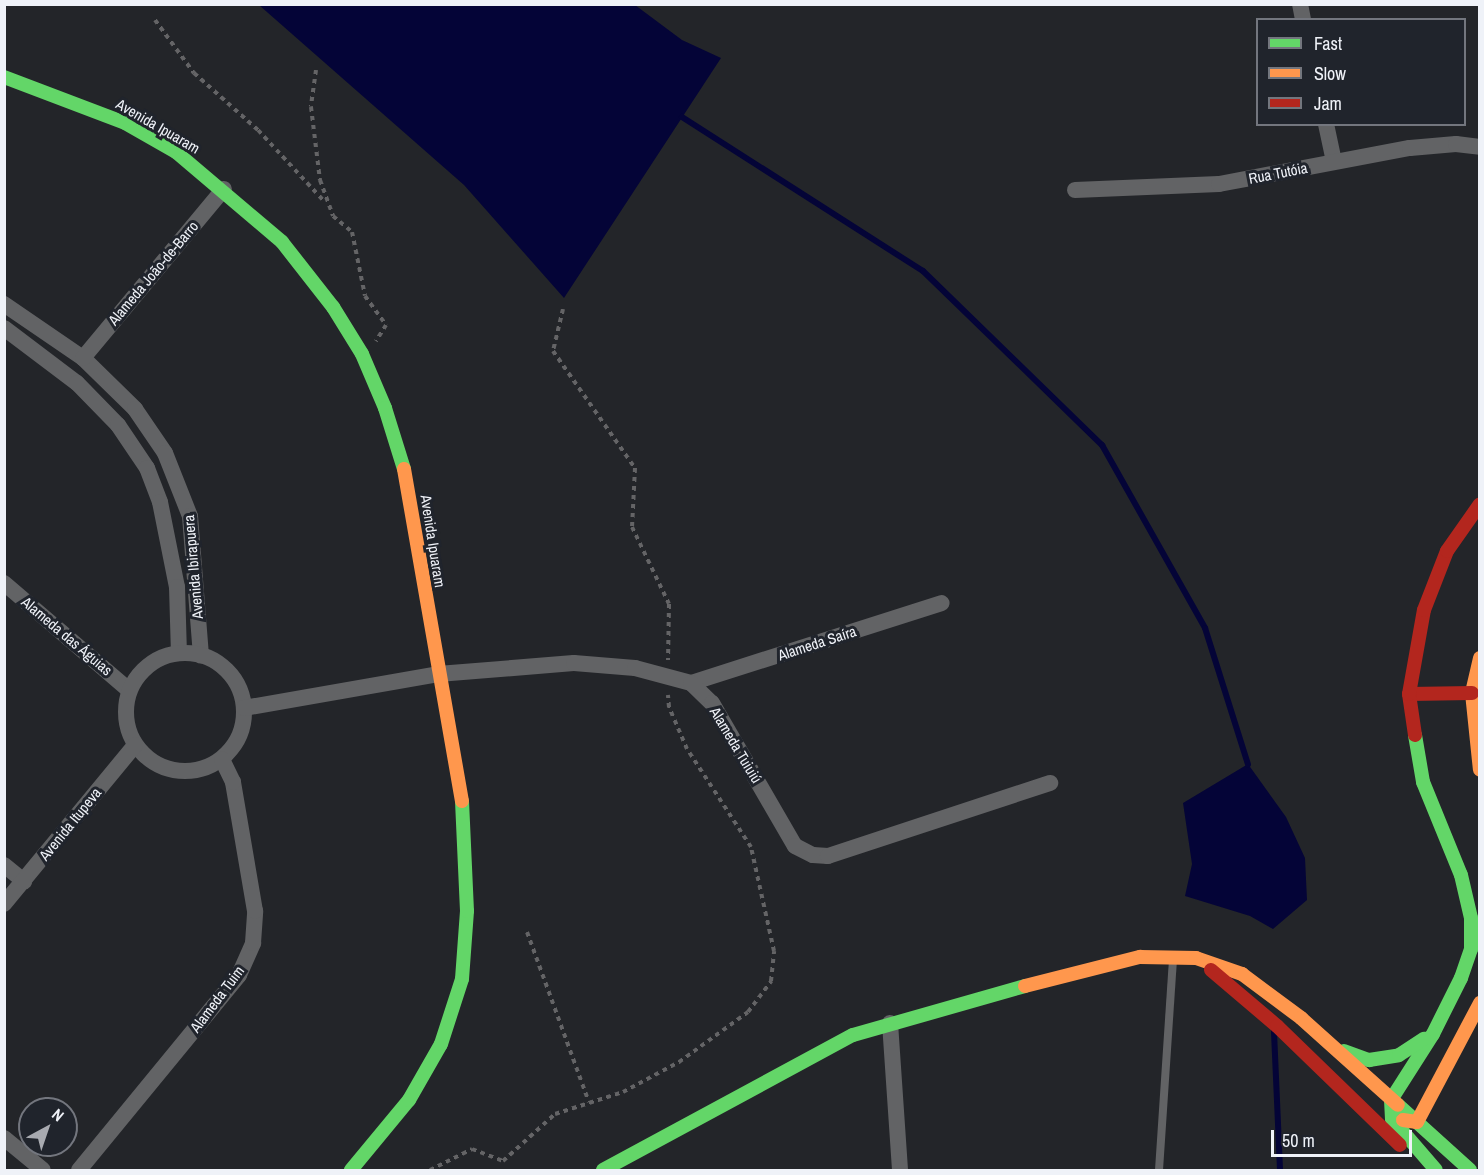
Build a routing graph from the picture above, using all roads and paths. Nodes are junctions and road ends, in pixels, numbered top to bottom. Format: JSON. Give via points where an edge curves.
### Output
{"nodes":[{"id":1,"x":154,"y":20,"type":"dead end"},
{"id":2,"x":316,"y":70,"type":"dead end"},
{"id":3,"x":4,"y":77,"type":"edge"},
{"id":4,"x":1326,"y":126,"type":"edge"},
{"id":5,"x":1479,"y":147,"type":"edge"},
{"id":6,"x":1334,"y":161,"type":"junction"},
{"id":7,"x":224,"y":189,"type":"junction"},
{"id":8,"x":1075,"y":190,"type":"dead end"},
{"id":9,"x":325,"y":202,"type":"junction"},
{"id":10,"x":4,"y":304,"type":"edge"},
{"id":11,"x":564,"y":309,"type":"dead end"},
{"id":12,"x":4,"y":328,"type":"edge"},
{"id":13,"x":362,"y":354,"type":"junction"},
{"id":14,"x":83,"y":358,"type":"junction"},
{"id":15,"x":1478,"y":508,"type":"edge"},
{"id":16,"x":4,"y":583,"type":"edge"},
{"id":17,"x":942,"y":603,"type":"dead end"},
{"id":18,"x":179,"y":653,"type":"junction"},
{"id":19,"x":201,"y":656,"type":"junction"},
{"id":20,"x":1479,"y":658,"type":"edge"},
{"id":21,"x":438,"y":674,"type":"junction"},
{"id":22,"x":668,"y":679,"type":"junction"},
{"id":23,"x":691,"y":683,"type":"junction"},
{"id":24,"x":129,"y":690,"type":"junction"},
{"id":25,"x":1472,"y":693,"type":"junction"},
{"id":26,"x":1409,"y":694,"type":"junction"},
{"id":27,"x":244,"y":708,"type":"junction"},
{"id":28,"x":135,"y":745,"type":"junction"},
{"id":29,"x":222,"y":759,"type":"junction"},
{"id":30,"x":1479,"y":770,"type":"edge"},
{"id":31,"x":1050,"y":783,"type":"dead end"},
{"id":32,"x":4,"y":865,"type":"edge"},
{"id":33,"x":24,"y":881,"type":"junction"},
{"id":34,"x":4,"y":904,"type":"edge"},
{"id":35,"x":527,"y":932,"type":"dead end"},
{"id":36,"x":1173,"y":958,"type":"junction"},
{"id":37,"x":1196,"y":958,"type":"junction"},
{"id":38,"x":1479,"y":1003,"type":"edge"},
{"id":39,"x":890,"y":1023,"type":"junction"},
{"id":40,"x":1433,"y":1034,"type":"junction"},
{"id":41,"x":1335,"y":1048,"type":"junction"},
{"id":42,"x":1391,"y":1100,"type":"junction"},
{"id":43,"x":589,"y":1102,"type":"junction"},
{"id":44,"x":1369,"y":1116,"type":"junction"},
{"id":45,"x":1392,"y":1119,"type":"junction"},
{"id":46,"x":1418,"y":1122,"type":"junction"},
{"id":47,"x":4,"y":1138,"type":"edge"},
{"id":48,"x":43,"y":1170,"type":"edge"},
{"id":49,"x":79,"y":1170,"type":"edge"},
{"id":50,"x":351,"y":1170,"type":"edge"},
{"id":51,"x":430,"y":1170,"type":"edge"},
{"id":52,"x":603,"y":1170,"type":"edge"},
{"id":53,"x":900,"y":1170,"type":"edge"},
{"id":54,"x":1159,"y":1170,"type":"edge"},
{"id":55,"x":1431,"y":1170,"type":"edge"},
{"id":56,"x":1436,"y":1170,"type":"edge"},
{"id":57,"x":1470,"y":1170,"type":"edge"}],
"edges":[{"from":1,"to":9,"type":"path","via":[[194,73],[258,130]]},
{"from":2,"to":9,"type":"path","via":[[312,142]]},
{"from":3,"to":7,"type":"street","name":"Avenida Ipuaram","via":[[125,123],[176,152]]},
{"from":4,"to":6,"type":"street"},
{"from":5,"to":6,"type":"street","name":"Rua Tutóia","via":[[1456,144],[1410,148]]},
{"from":6,"to":8,"type":"street","name":"Rua Tutóia","via":[[1292,173],[1218,184]]},
{"from":7,"to":13,"type":"street","name":"Avenida Ipuaram","via":[[282,242],[333,307]]},
{"from":7,"to":14,"type":"street","name":"Alameda João-de-Barro"},
{"from":9,"to":13,"type":"path","via":[[333,216],[352,232],[365,296],[386,326]]},
{"from":10,"to":14,"type":"street","name":"Avenida Ibirapuera"},
{"from":11,"to":22,"type":"path","via":[[553,351],[635,468],[632,527],[669,604]]},
{"from":12,"to":18,"type":"street","name":"Avenida Ibirapuera","via":[[77,383],[118,425],[147,468],[160,502],[177,587]]},
{"from":13,"to":21,"type":"street","name":"Avenida Ipuaram","via":[[406,477]]},
{"from":14,"to":19,"type":"street","name":"Avenida Ibirapuera","via":[[135,409],[182,487],[190,516]]},
{"from":15,"to":26,"type":"street","via":[[1447,551],[1424,610]]},
{"from":16,"to":24,"type":"street","name":"Alameda das Águias"},
{"from":17,"to":23,"type":"street","name":"Alameda Saíra"},
{"from":18,"to":19,"type":"street"},
{"from":18,"to":24,"type":"street","via":[[159,659],[141,672]]},
{"from":19,"to":27,"type":"street","via":[[229,673],[238,686]]},
{"from":20,"to":25,"type":"street"},
{"from":21,"to":22,"type":"street","via":[[573,663],[635,668]]},
{"from":21,"to":27,"type":"street"},
{"from":21,"to":50,"type":"street","name":"Avenida Ipuaram","via":[[465,820],[467,911],[462,979],[441,1044],[409,1100]]},
{"from":22,"to":23,"type":"street"},
{"from":22,"to":43,"type":"path","via":[[669,707],[687,749],[751,847],[774,951],[771,981],[748,1012],[680,1062],[622,1092]]},
{"from":23,"to":31,"type":"street","name":"Alameda Tuiuiú","via":[[728,726],[795,846],[813,855],[828,856]]},
{"from":24,"to":28,"type":"street","via":[[126,718]]},
{"from":25,"to":26,"type":"street"},
{"from":25,"to":30,"type":"street"},
{"from":26,"to":40,"type":"street","via":[[1423,782],[1461,874],[1471,918],[1471,949]]},
{"from":27,"to":29,"type":"street","via":[[236,743]]},
{"from":28,"to":29,"type":"street","via":[[152,762],[175,771],[200,770]]},
{"from":28,"to":33,"type":"street","name":"Avenida Itupeva"},
{"from":29,"to":49,"type":"street","name":"Alameda Tuim","via":[[234,782],[255,911],[253,943],[238,975]]},
{"from":32,"to":33,"type":"street"},
{"from":33,"to":34,"type":"street","name":"Avenida Itupeva"},
{"from":35,"to":43,"type":"path"},
{"from":36,"to":37,"type":"street"},
{"from":36,"to":39,"type":"street","via":[[1140,957],[1079,970]]},
{"from":36,"to":54,"type":"lane"},
{"from":37,"to":41,"type":"street","via":[[1242,974]]},
{"from":37,"to":44,"type":"street","via":[[1256,1006]]},
{"from":38,"to":46,"type":"street"},
{"from":39,"to":52,"type":"street","via":[[819,1051]]},
{"from":39,"to":53,"type":"street"},
{"from":40,"to":41,"type":"street","via":[[1399,1055],[1369,1060]]},
{"from":40,"to":42,"type":"street"},
{"from":41,"to":42,"type":"street"},
{"from":42,"to":45,"type":"street"},
{"from":42,"to":46,"type":"street"},
{"from":43,"to":51,"type":"path","via":[[555,1114],[503,1161],[472,1149]]},
{"from":44,"to":45,"type":"street"},
{"from":44,"to":55,"type":"street"},
{"from":45,"to":46,"type":"street"},
{"from":45,"to":56,"type":"street"},
{"from":46,"to":57,"type":"street"},
{"from":47,"to":48,"type":"street"}]}
